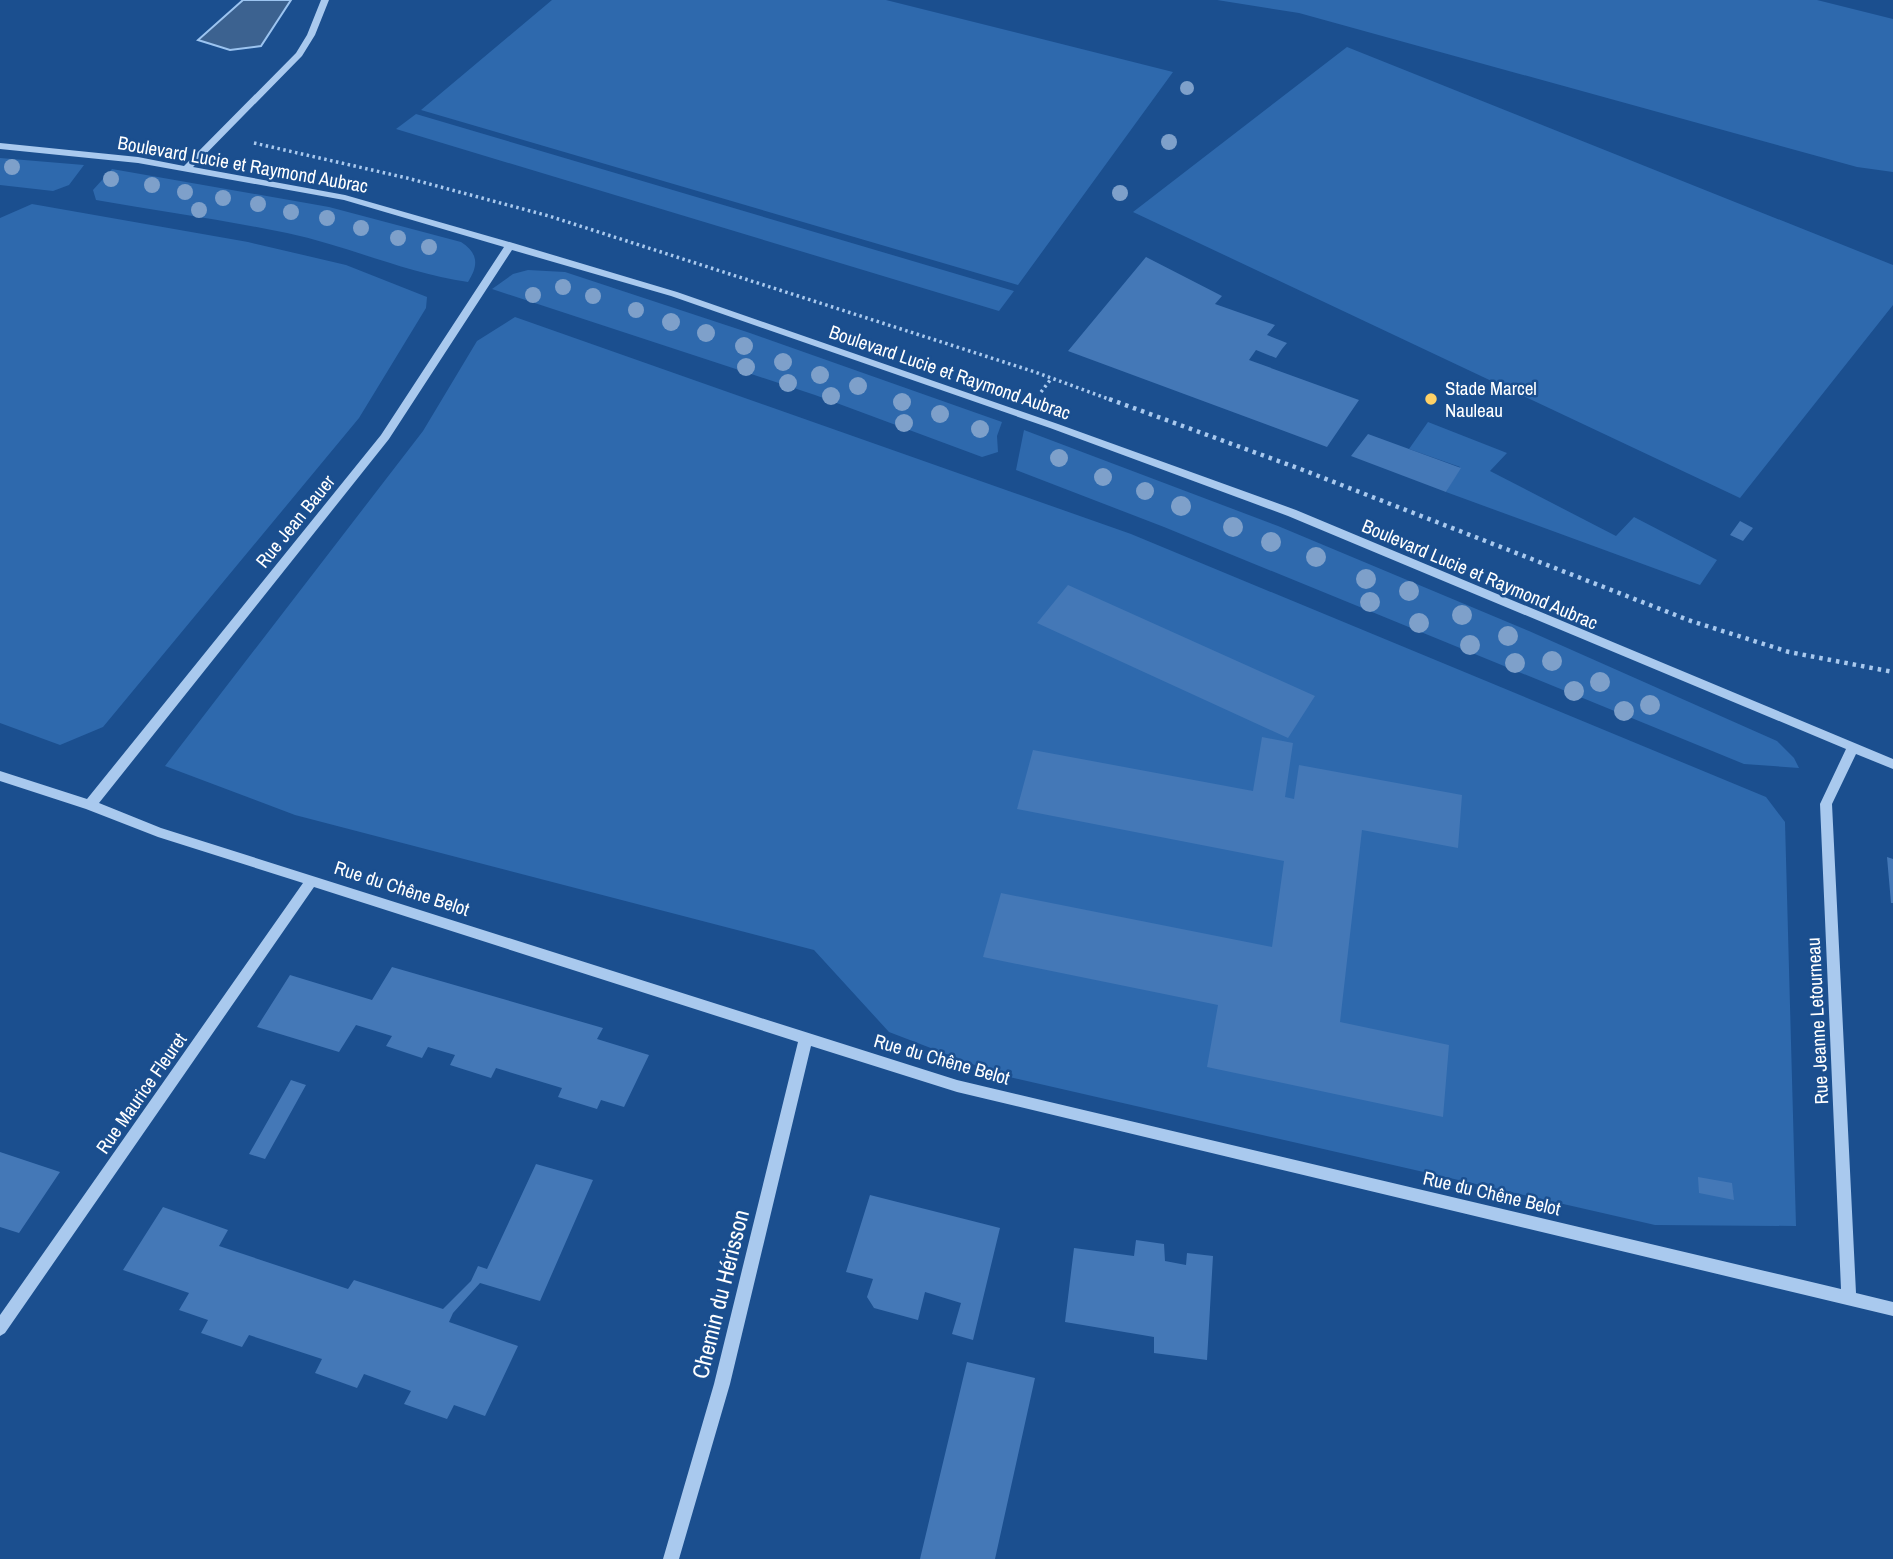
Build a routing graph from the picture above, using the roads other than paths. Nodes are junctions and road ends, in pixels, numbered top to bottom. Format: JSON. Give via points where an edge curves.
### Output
{"nodes":[{"id":1,"x":325,"y":0,"type":"edge"},
{"id":2,"x":0,"y":146,"type":"edge"},
{"id":3,"x":186,"y":169,"type":"junction"},
{"id":4,"x":510,"y":245,"type":"junction"},
{"id":5,"x":1853,"y":747,"type":"junction"},
{"id":6,"x":1893,"y":764,"type":"edge"},
{"id":7,"x":0,"y":776,"type":"edge"},
{"id":8,"x":90,"y":805,"type":"junction"},
{"id":9,"x":312,"y":880,"type":"junction"},
{"id":10,"x":806,"y":1038,"type":"junction"},
{"id":11,"x":1849,"y":1298,"type":"junction"},
{"id":12,"x":1893,"y":1309,"type":"edge"},
{"id":13,"x":0,"y":1328,"type":"edge"},
{"id":14,"x":671,"y":1559,"type":"edge"}],
"edges":[{"from":1,"to":3,"type":"street","via":[[299,54]]},
{"from":2,"to":3,"type":"street","name":"Boulevard Lucie et Raymond Aubrac"},
{"from":3,"to":4,"type":"street","name":"Boulevard Lucie et Raymond Aubrac","via":[[345,198]]},
{"from":4,"to":5,"type":"street","name":"Boulevard Lucie et Raymond Aubrac","via":[[687,299],[1292,513]]},
{"from":4,"to":8,"type":"street","name":"Rue Jean Bauer","via":[[385,437]]},
{"from":5,"to":6,"type":"street","name":"Boulevard Lucie et Raymond Aubrac"},
{"from":5,"to":11,"type":"street","name":"Rue Jeanne Letourneau","via":[[1826,804]]},
{"from":7,"to":8,"type":"street","name":"Rue du Chêne Belot"},
{"from":8,"to":9,"type":"street","name":"Rue du Chêne Belot","via":[[158,832]]},
{"from":9,"to":10,"type":"street","name":"Rue du Chêne Belot"},
{"from":9,"to":13,"type":"street","name":"Rue Maurice Fleuret"},
{"from":10,"to":11,"type":"street","name":"Rue du Chêne Belot","via":[[957,1086]]},
{"from":10,"to":14,"type":"lane","name":"Chemin du Hérisson","via":[[722,1384]]},
{"from":11,"to":12,"type":"street","name":"Rue du Chêne Belot"}]}
